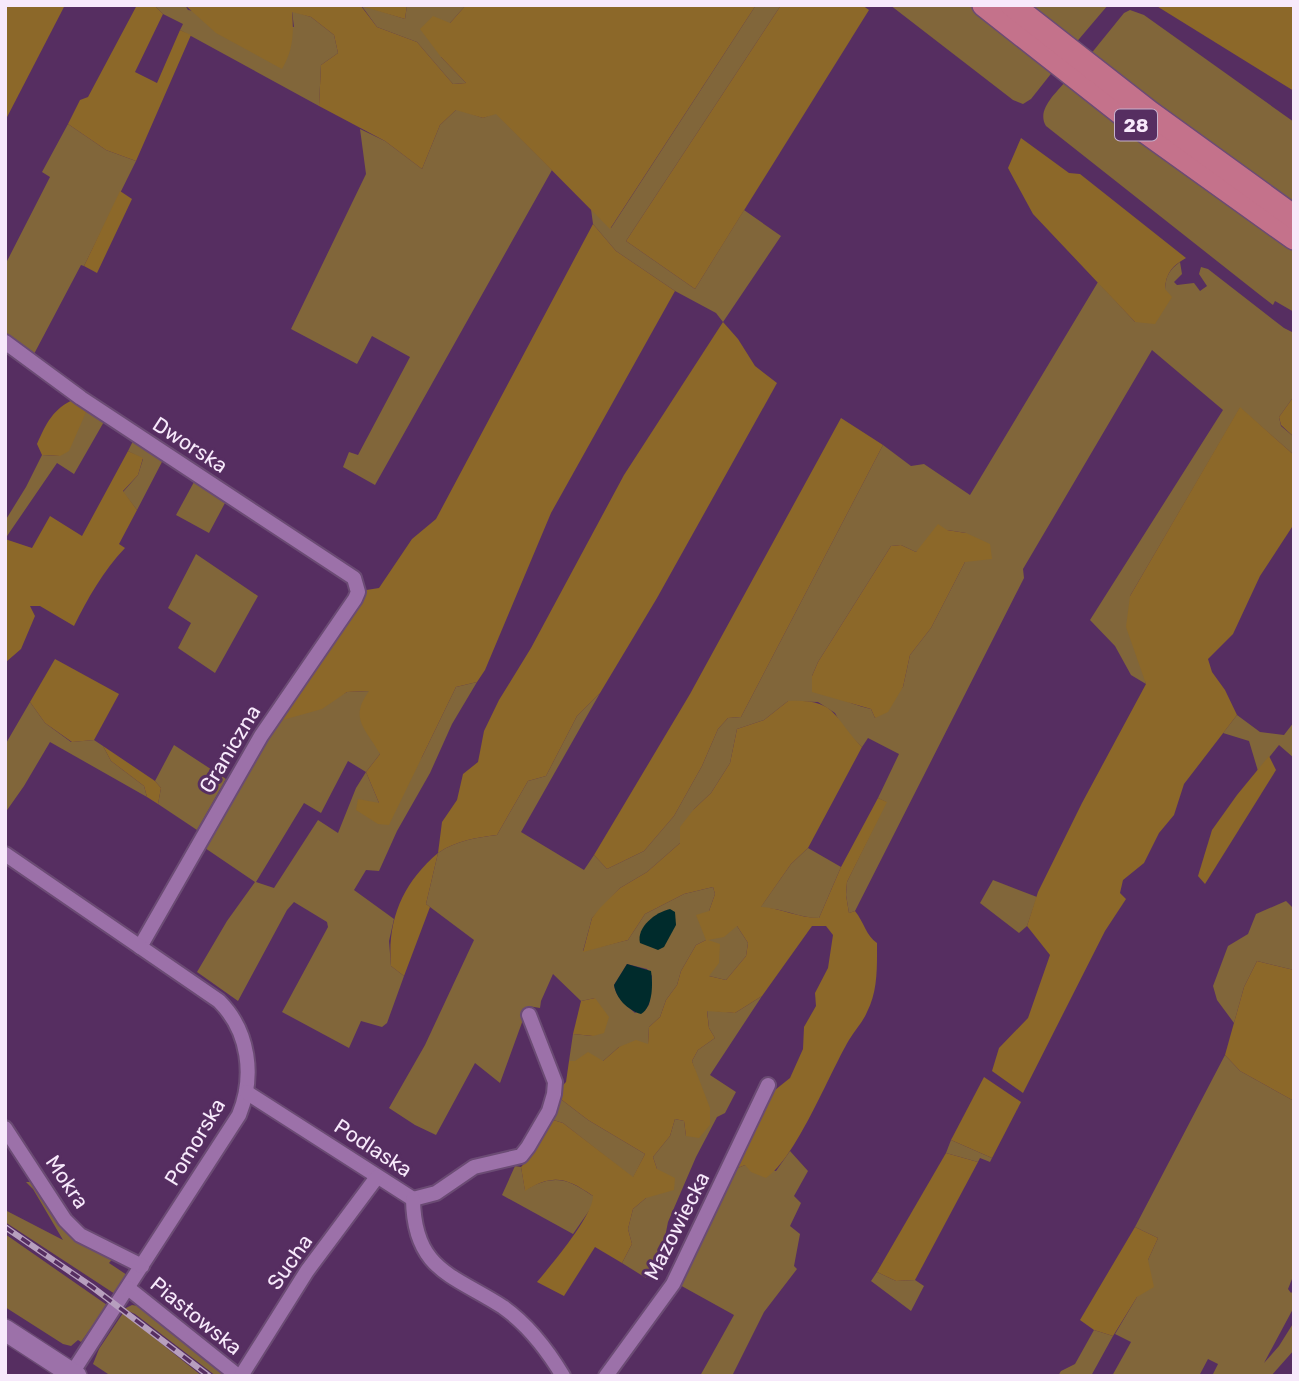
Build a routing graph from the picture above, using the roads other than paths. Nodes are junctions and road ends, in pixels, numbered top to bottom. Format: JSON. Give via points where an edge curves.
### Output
{"nodes":[{"id":1,"x":984,"y":5,"type":"edge"},
{"id":2,"x":1012,"y":5,"type":"edge"},
{"id":3,"x":1294,"y":217,"type":"edge"},
{"id":4,"x":1294,"y":238,"type":"edge"},
{"id":5,"x":5,"y":342,"type":"edge"},
{"id":6,"x":354,"y":578,"type":"joint"},
{"id":7,"x":5,"y":854,"type":"edge"},
{"id":8,"x":140,"y":947,"type":"junction"},
{"id":9,"x":528,"y":1015,"type":"dead end"},
{"id":10,"x":768,"y":1085,"type":"dead end"},
{"id":11,"x":246,"y":1092,"type":"junction"},
{"id":12,"x":5,"y":1128,"type":"edge"},
{"id":13,"x":377,"y":1177,"type":"junction"},
{"id":14,"x":413,"y":1199,"type":"junction"},
{"id":15,"x":142,"y":1266,"type":"junction"},
{"id":16,"x":128,"y":1288,"type":"junction"},
{"id":17,"x":5,"y":1329,"type":"edge"},
{"id":18,"x":74,"y":1374,"type":"edge"},
{"id":19,"x":240,"y":1376,"type":"edge"},
{"id":20,"x":563,"y":1376,"type":"edge"},
{"id":21,"x":606,"y":1376,"type":"edge"}],
"edges":[{"from":1,"to":4,"type":"main road","number":"28","via":[[1119,112]]},
{"from":2,"to":3,"type":"main road","number":"28"},
{"from":5,"to":6,"type":"street","name":"Dworska","via":[[81,398]]},
{"from":6,"to":8,"type":"street","name":"Graniczna","via":[[355,598],[255,745]]},
{"from":7,"to":8,"type":"street","name":"Pomorska"},
{"from":8,"to":11,"type":"street","name":"Pomorska","via":[[229,1011],[246,1053]]},
{"from":9,"to":14,"type":"street","via":[[555,1082],[549,1111],[528,1147],[521,1156],[474,1167],[436,1193]]},
{"from":10,"to":21,"type":"street","name":"Mazowiecka","via":[[674,1284]]},
{"from":11,"to":13,"type":"street","name":"Podlaska"},
{"from":11,"to":15,"type":"street","name":"Pomorska","via":[[239,1115]]},
{"from":12,"to":15,"type":"street","name":"Mokra","via":[[65,1220],[80,1235]]},
{"from":13,"to":14,"type":"street","name":"Podlaska"},
{"from":13,"to":19,"type":"street","name":"Sucha","via":[[307,1270]]},
{"from":14,"to":20,"type":"street","name":"Podlaska","via":[[418,1234],[437,1266],[504,1308],[545,1348]]},
{"from":15,"to":16,"type":"street","name":"Pomorska"},
{"from":16,"to":18,"type":"street","name":"Pomorska"},
{"from":16,"to":19,"type":"street","name":"Piastowska"},
{"from":17,"to":18,"type":"main road"}]}
